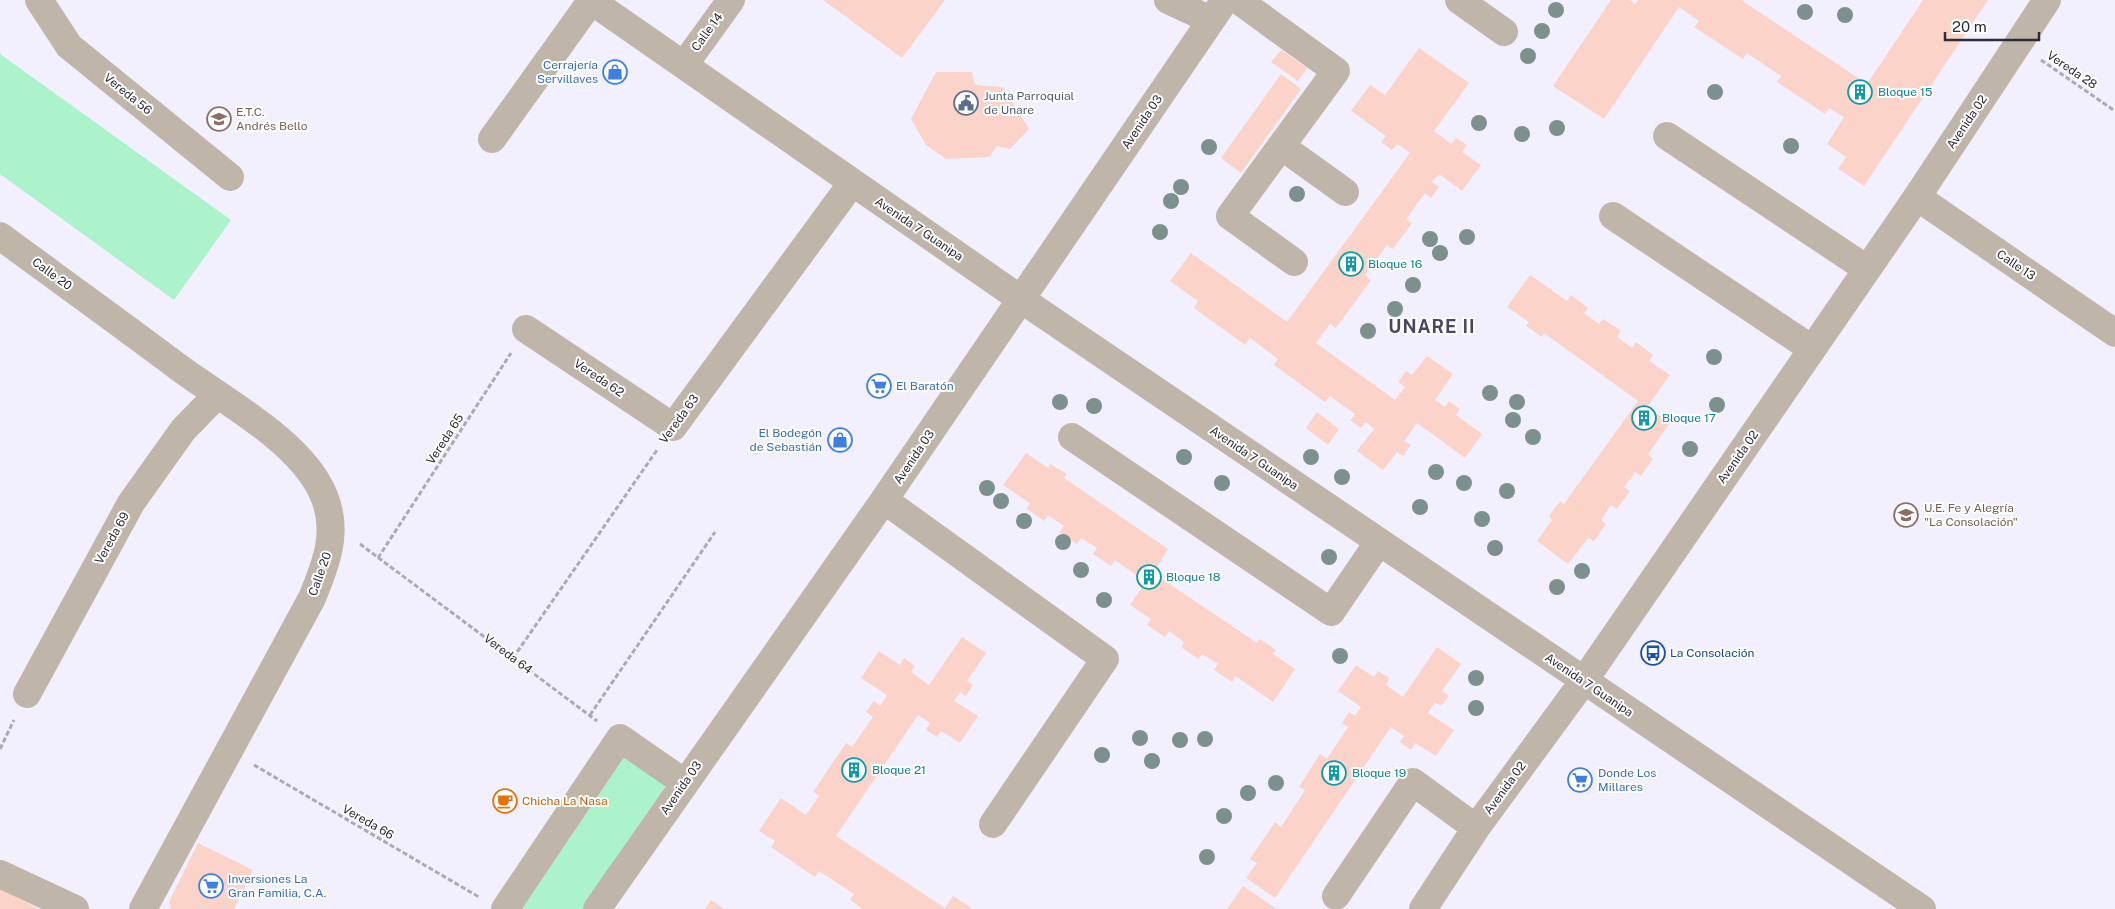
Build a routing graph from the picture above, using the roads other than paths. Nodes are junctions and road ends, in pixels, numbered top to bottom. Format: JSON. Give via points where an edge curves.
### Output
{"nodes":[{"id":1,"x":40,"y":0,"type":"edge"},
{"id":2,"x":591,"y":0,"type":"edge"},
{"id":3,"x":731,"y":0,"type":"edge"},
{"id":4,"x":1168,"y":0,"type":"edge"},
{"id":5,"x":1238,"y":0,"type":"edge"},
{"id":6,"x":1459,"y":0,"type":"edge"},
{"id":7,"x":2047,"y":0,"type":"edge"},
{"id":8,"x":1218,"y":10,"type":"edge"},
{"id":9,"x":1504,"y":32,"type":"dead end"},
{"id":10,"x":684,"y":65,"type":"junction"},
{"id":11,"x":1667,"y":136,"type":"dead end"},
{"id":12,"x":492,"y":139,"type":"dead end"},
{"id":13,"x":1281,"y":146,"type":"junction"},
{"id":14,"x":230,"y":177,"type":"dead end"},
{"id":15,"x":852,"y":183,"type":"junction"},
{"id":16,"x":1345,"y":192,"type":"dead end"},
{"id":17,"x":1917,"y":197,"type":"junction"},
{"id":18,"x":1613,"y":216,"type":"dead end"},
{"id":19,"x":0,"y":236,"type":"edge"},
{"id":20,"x":1294,"y":262,"type":"dead end"},
{"id":21,"x":1867,"y":269,"type":"junction"},
{"id":22,"x":1022,"y":300,"type":"junction"},
{"id":23,"x":526,"y":329,"type":"road end"},
{"id":24,"x":2115,"y":333,"type":"edge"},
{"id":25,"x":1812,"y":349,"type":"junction"},
{"id":26,"x":217,"y":395,"type":"junction"},
{"id":27,"x":673,"y":427,"type":"joint"},
{"id":28,"x":1072,"y":437,"type":"dead end"},
{"id":29,"x":884,"y":500,"type":"junction"},
{"id":30,"x":1378,"y":542,"type":"junction"},
{"id":31,"x":1583,"y":682,"type":"junction"},
{"id":32,"x":27,"y":694,"type":"dead end"},
{"id":33,"x":685,"y":783,"type":"junction"},
{"id":34,"x":992,"y":824,"type":"dead end"},
{"id":35,"x":1476,"y":828,"type":"junction"},
{"id":36,"x":0,"y":874,"type":"edge"},
{"id":37,"x":1336,"y":896,"type":"dead end"},
{"id":38,"x":494,"y":904,"type":"edge"},
{"id":39,"x":75,"y":909,"type":"edge"},
{"id":40,"x":143,"y":909,"type":"edge"},
{"id":41,"x":597,"y":909,"type":"edge"},
{"id":42,"x":1423,"y":909,"type":"edge"},
{"id":43,"x":1922,"y":909,"type":"edge"}],
"edges":[{"from":1,"to":14,"type":"street","name":"Vereda 56","via":[[69,46]]},
{"from":2,"to":10,"type":"street","name":"Avenida 7 Guanipa"},
{"from":2,"to":12,"type":"street"},
{"from":3,"to":10,"type":"street","name":"Calle 14"},
{"from":4,"to":8,"type":"street"},
{"from":5,"to":13,"type":"street","via":[[1336,70]]},
{"from":6,"to":9,"type":"street"},
{"from":7,"to":17,"type":"street","name":"Avenida 02"},
{"from":8,"to":22,"type":"street","name":"Avenida 03"},
{"from":10,"to":15,"type":"street","name":"Avenida 7 Guanipa"},
{"from":11,"to":21,"type":"street"},
{"from":13,"to":16,"type":"street"},
{"from":13,"to":20,"type":"street","via":[[1230,216]]},
{"from":15,"to":22,"type":"street","name":"Avenida 7 Guanipa"},
{"from":15,"to":27,"type":"street","name":"Vereda 63"},
{"from":17,"to":21,"type":"street","name":"Avenida 02"},
{"from":17,"to":24,"type":"street","name":"Calle 13"},
{"from":18,"to":25,"type":"street"},
{"from":19,"to":26,"type":"street","name":"Calle 20"},
{"from":21,"to":25,"type":"street","name":"Avenida 02"},
{"from":22,"to":29,"type":"street","name":"Avenida 03"},
{"from":22,"to":30,"type":"street","name":"Avenida 7 Guanipa"},
{"from":23,"to":27,"type":"street","name":"Vereda 62"},
{"from":25,"to":31,"type":"street","name":"Avenida 02"},
{"from":26,"to":32,"type":"street","name":"Vereda 69","via":[[184,430],[131,503]]},
{"from":26,"to":40,"type":"street","name":"Calle 20","via":[[270,430],[308,468],[324,495],[332,523],[328,560],[312,598]]},
{"from":28,"to":30,"type":"street","via":[[1331,612]]},
{"from":29,"to":33,"type":"street","name":"Avenida 03"},
{"from":29,"to":34,"type":"street","via":[[1105,659]]},
{"from":30,"to":31,"type":"street","name":"Avenida 7 Guanipa"},
{"from":31,"to":35,"type":"street","name":"Avenida 02"},
{"from":31,"to":43,"type":"street","name":"Avenida 7 Guanipa"},
{"from":33,"to":38,"type":"street","via":[[620,738]]},
{"from":33,"to":41,"type":"street","name":"Avenida 03"},
{"from":35,"to":37,"type":"street","via":[[1413,782]]},
{"from":35,"to":42,"type":"street","name":"Avenida 02"},
{"from":36,"to":39,"type":"street"}]}
